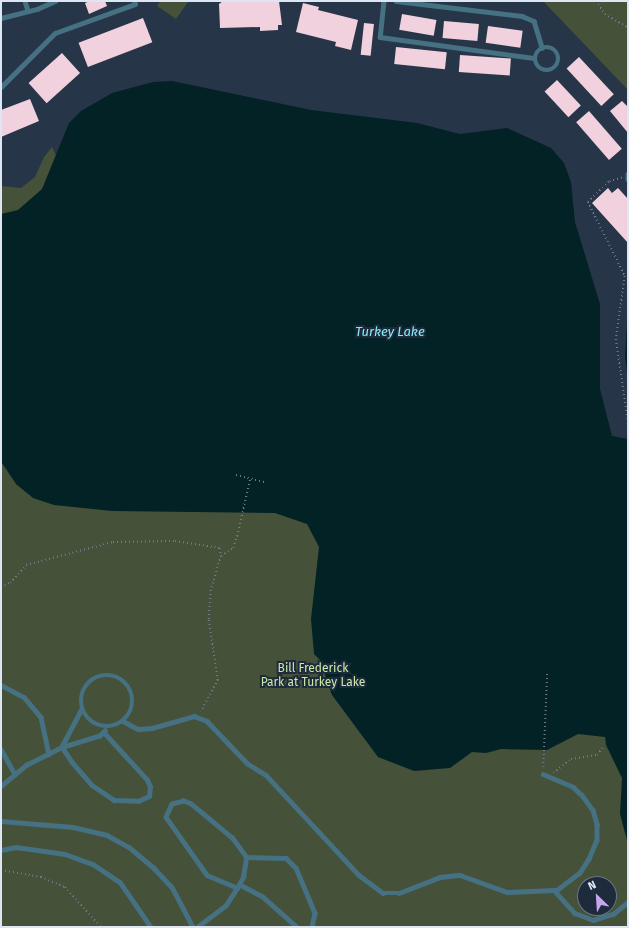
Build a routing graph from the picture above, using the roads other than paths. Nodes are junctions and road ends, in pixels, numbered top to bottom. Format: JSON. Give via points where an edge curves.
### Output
{"nodes":[{"id":1,"x":25,"y":1,"type":"edge"},
{"id":2,"x":55,"y":1,"type":"edge"},
{"id":3,"x":134,"y":1,"type":"edge"},
{"id":4,"x":384,"y":1,"type":"edge"},
{"id":5,"x":396,"y":1,"type":"edge"},
{"id":6,"x":28,"y":11,"type":"junction"},
{"id":7,"x":1,"y":18,"type":"edge"},
{"id":8,"x":542,"y":48,"type":"junction"},
{"id":9,"x":534,"y":58,"type":"junction"},
{"id":10,"x":1,"y":87,"type":"edge"},
{"id":11,"x":1,"y":685,"type":"edge"},
{"id":12,"x":82,"y":709,"type":"junction"},
{"id":13,"x":123,"y":721,"type":"junction"},
{"id":14,"x":105,"y":727,"type":"junction"},
{"id":15,"x":104,"y":733,"type":"junction"},
{"id":16,"x":62,"y":747,"type":"junction"},
{"id":17,"x":1,"y":749,"type":"edge"},
{"id":18,"x":49,"y":754,"type":"junction"},
{"id":19,"x":15,"y":774,"type":"junction"},
{"id":20,"x":543,"y":774,"type":"road end"},
{"id":21,"x":1,"y":786,"type":"edge"},
{"id":22,"x":1,"y":821,"type":"edge"},
{"id":23,"x":1,"y":850,"type":"edge"},
{"id":24,"x":246,"y":857,"type":"junction"},
{"id":25,"x":238,"y":886,"type":"junction"},
{"id":26,"x":556,"y":892,"type":"junction"},
{"id":27,"x":628,"y":902,"type":"edge"},
{"id":28,"x":151,"y":927,"type":"edge"},
{"id":29,"x":193,"y":927,"type":"edge"},
{"id":30,"x":197,"y":927,"type":"edge"},
{"id":31,"x":297,"y":927,"type":"edge"},
{"id":32,"x":312,"y":927,"type":"edge"}],
"edges":[{"from":1,"to":6,"type":"lane"},
{"from":2,"to":6,"type":"lane"},
{"from":3,"to":10,"type":"lane","via":[[135,4],[55,33]]},
{"from":4,"to":9,"type":"lane","via":[[380,37]]},
{"from":5,"to":8,"type":"lane","via":[[522,16],[534,21]]},
{"from":6,"to":7,"type":"lane"},
{"from":8,"to":9,"type":"lane"},
{"from":8,"to":9,"type":"lane","via":[[552,48],[558,54],[556,68],[542,71],[536,66]]},
{"from":11,"to":18,"type":"lane","via":[[24,697],[41,717]]},
{"from":12,"to":13,"type":"lane","via":[[85,686],[93,679],[112,676],[124,681],[132,694],[133,702]]},
{"from":12,"to":14,"type":"lane","via":[[88,720]]},
{"from":12,"to":16,"type":"lane"},
{"from":13,"to":14,"type":"lane"},
{"from":13,"to":26,"type":"lane","via":[[130,727],[152,728],[194,716],[207,721],[248,764],[266,774],[359,875],[383,893],[399,893],[440,877],[460,875],[507,892]]},
{"from":14,"to":15,"type":"lane"},
{"from":15,"to":16,"type":"lane"},
{"from":15,"to":16,"type":"lane","via":[[147,780],[150,787],[149,796],[138,801],[114,800],[92,785]]},
{"from":16,"to":18,"type":"lane"},
{"from":17,"to":19,"type":"lane"},
{"from":18,"to":19,"type":"lane"},
{"from":19,"to":21,"type":"lane"},
{"from":20,"to":26,"type":"lane","via":[[573,787],[582,795],[593,810],[597,824],[597,840],[589,860],[580,873]]},
{"from":22,"to":29,"type":"lane","via":[[73,827],[107,835],[129,847],[172,887]]},
{"from":23,"to":28,"type":"lane","via":[[16,847],[65,854],[93,864],[120,882]]},
{"from":24,"to":25,"type":"lane"},
{"from":24,"to":25,"type":"lane","via":[[232,838],[191,804],[184,801],[172,804],[166,811],[172,828],[207,875]]},
{"from":24,"to":32,"type":"lane","via":[[286,858],[296,868],[315,913]]},
{"from":25,"to":30,"type":"lane","via":[[226,905],[213,918]]},
{"from":25,"to":31,"type":"lane","via":[[262,896]]},
{"from":26,"to":27,"type":"lane","via":[[575,913],[593,920],[612,914]]}]}
